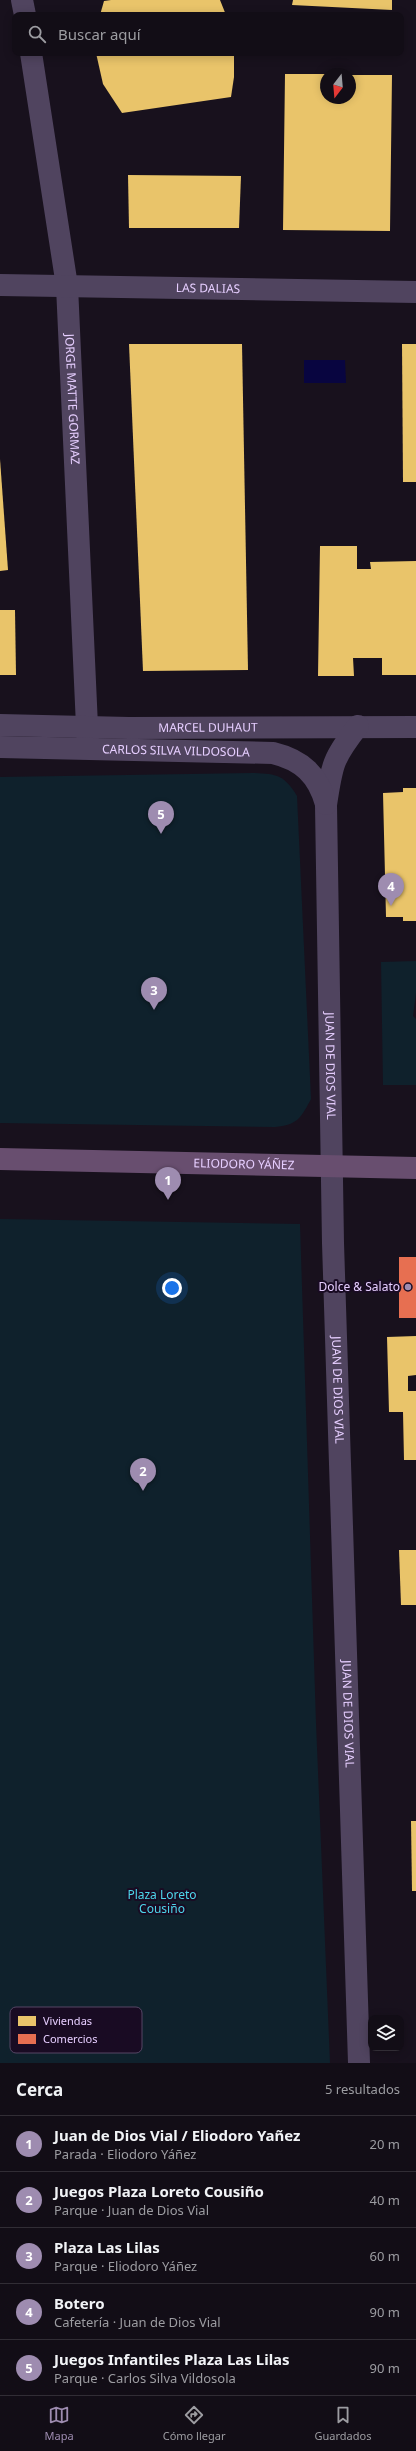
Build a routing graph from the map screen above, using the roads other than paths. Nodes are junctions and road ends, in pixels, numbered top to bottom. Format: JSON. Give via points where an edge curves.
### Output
{"nodes":[{"id":1,"x":22,"y":0,"type":"edge"},
{"id":2,"x":24,"y":12,"type":"edge"},
{"id":3,"x":32,"y":56,"type":"edge"},
{"id":4,"x":0,"y":285,"type":"edge"},
{"id":5,"x":67,"y":286,"type":"junction"},
{"id":6,"x":416,"y":292,"type":"edge"},
{"id":7,"x":0,"y":725,"type":"edge"},
{"id":8,"x":358,"y":726,"type":"junction"},
{"id":9,"x":87,"y":727,"type":"junction"},
{"id":10,"x":416,"y":727,"type":"edge"},
{"id":11,"x":0,"y":747,"type":"edge"},
{"id":12,"x":88,"y":748,"type":"junction"},
{"id":13,"x":326,"y":805,"type":"junction"},
{"id":14,"x":0,"y":1159,"type":"edge"},
{"id":15,"x":332,"y":1166,"type":"junction"},
{"id":16,"x":416,"y":1168,"type":"edge"},
{"id":17,"x":359,"y":2063,"type":"edge"}],
"edges":[{"from":1,"to":2,"type":"street"},
{"from":3,"to":5,"type":"street","name":"JORGE MATTE GORMAZ"},
{"from":4,"to":5,"type":"street","name":"LAS DALIAS"},
{"from":5,"to":6,"type":"street","name":"LAS DALIAS"},
{"from":5,"to":9,"type":"street","name":"JORGE MATTE GORMAZ"},
{"from":7,"to":9,"type":"street","name":"MARCEL DUHAUT"},
{"from":8,"to":9,"type":"street","name":"MARCEL DUHAUT"},
{"from":8,"to":10,"type":"street","name":"MARCEL DUHAUT"},
{"from":8,"to":13,"type":"street","name":"JUAN DE DIOS VIAL","via":[[338,751],[332,766]]},
{"from":9,"to":12,"type":"street","name":"JORGE MATTE GORMAZ"},
{"from":11,"to":12,"type":"street","name":"CARLOS SILVA VILDOSOLA"},
{"from":12,"to":13,"type":"street","name":"CARLOS SILVA VILDOSOLA","via":[[273,753],[289,757],[303,765],[314,776],[322,790]]},
{"from":13,"to":15,"type":"street","name":"JUAN DE DIOS VIAL"},
{"from":14,"to":15,"type":"main road","name":"ELIODORO YÁÑEZ"},
{"from":15,"to":16,"type":"main road","name":"ELIODORO YÁÑEZ"},
{"from":15,"to":17,"type":"street","name":"JUAN DE DIOS VIAL"}]}
